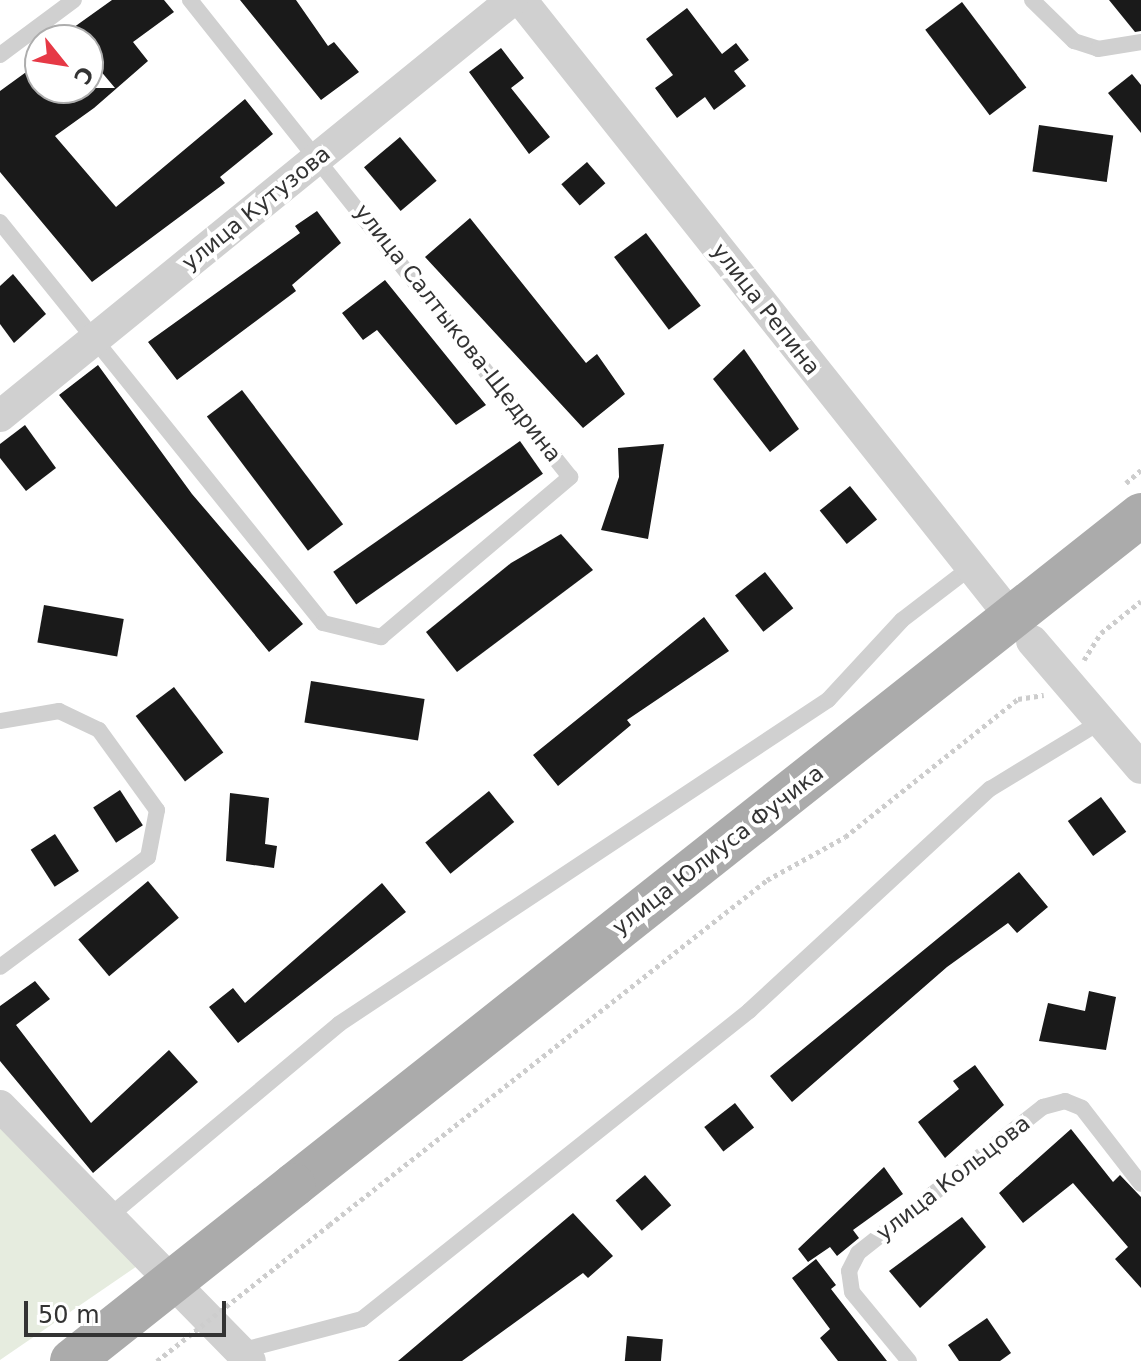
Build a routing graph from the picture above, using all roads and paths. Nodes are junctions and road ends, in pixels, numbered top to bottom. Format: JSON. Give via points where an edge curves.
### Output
{"nodes":[{"id":1,"x":74,"y":0,"type":"edge"},
{"id":2,"x":190,"y":0,"type":"edge"},
{"id":3,"x":512,"y":0,"type":"edge"},
{"id":4,"x":521,"y":0,"type":"edge"},
{"id":5,"x":1032,"y":0,"type":"edge"},
{"id":6,"x":1141,"y":42,"type":"edge"},
{"id":7,"x":0,"y":55,"type":"edge"},
{"id":8,"x":320,"y":156,"type":"junction"},
{"id":9,"x":0,"y":222,"type":"edge"},
{"id":10,"x":99,"y":337,"type":"junction"},
{"id":11,"x":0,"y":416,"type":"edge"},
{"id":12,"x":1141,"y":515,"type":"edge"},
{"id":13,"x":1141,"y":554,"type":"edge"},
{"id":14,"x":971,"y":567,"type":"junction"},
{"id":15,"x":1141,"y":601,"type":"edge"},
{"id":16,"x":1022,"y":629,"type":"junction"},
{"id":17,"x":1083,"y":661,"type":"dead end"},
{"id":18,"x":1048,"y":693,"type":"dead end"},
{"id":19,"x":0,"y":721,"type":"edge"},
{"id":20,"x":1100,"y":722,"type":"junction"},
{"id":21,"x":1141,"y":768,"type":"edge"},
{"id":22,"x":0,"y":967,"type":"edge"},
{"id":23,"x":0,"y":1106,"type":"edge"},
{"id":24,"x":1141,"y":1184,"type":"edge"},
{"id":25,"x":312,"y":1207,"type":"junction"},
{"id":26,"x":105,"y":1220,"type":"junction"},
{"id":27,"x":247,"y":1355,"type":"edge"},
{"id":28,"x":72,"y":1361,"type":"edge"},
{"id":29,"x":119,"y":1361,"type":"edge"},
{"id":30,"x":157,"y":1361,"type":"edge"},
{"id":31,"x":909,"y":1361,"type":"edge"}],
"edges":[{"from":1,"to":7,"type":"lane"},
{"from":2,"to":8,"type":"lane","name":"улица Салтыкова-Щедрина"},
{"from":3,"to":8,"type":"street","name":"улица Кутузова"},
{"from":4,"to":14,"type":"street","name":"улица Репина"},
{"from":5,"to":6,"type":"lane","via":[[1074,41],[1098,49]]},
{"from":8,"to":10,"type":"street","name":"улица Кутузова"},
{"from":8,"to":10,"type":"lane","name":"улица Салтыкова-Щедрина","via":[[570,477],[381,637],[323,623]]},
{"from":9,"to":10,"type":"lane","name":"улица Салтыкова-Щедрина"},
{"from":10,"to":11,"type":"street","name":"улица Кутузова"},
{"from":12,"to":16,"type":"main road","name":"улица Юлиуса Фучика"},
{"from":13,"to":16,"type":"main road","name":"улица Юлиуса Фучика"},
{"from":14,"to":16,"type":"street","name":"улица Репина"},
{"from":14,"to":26,"type":"lane","via":[[902,620],[828,700],[339,1024]]},
{"from":15,"to":17,"type":"path","via":[[1101,633]]},
{"from":16,"to":20,"type":"street","name":"улица Репина"},
{"from":16,"to":25,"type":"main road","name":"улица Юлиуса Фучика"},
{"from":18,"to":25,"type":"path","via":[[1018,699],[845,837],[767,880]]},
{"from":19,"to":22,"type":"lane","via":[[59,711],[99,730],[157,810],[148,857]]},
{"from":20,"to":21,"type":"street","name":"улица Репина"},
{"from":20,"to":27,"type":"lane","via":[[990,789],[749,1011],[362,1319]]},
{"from":23,"to":26,"type":"street"},
{"from":24,"to":31,"type":"lane","name":"улица Кольцова","via":[[1082,1108],[1065,1101],[1043,1107],[858,1253],[849,1271],[852,1292]]},
{"from":25,"to":28,"type":"main road","bridge":true},
{"from":25,"to":29,"type":"main road"},
{"from":25,"to":30,"type":"path","bridge":true},
{"from":26,"to":27,"type":"street"}]}
